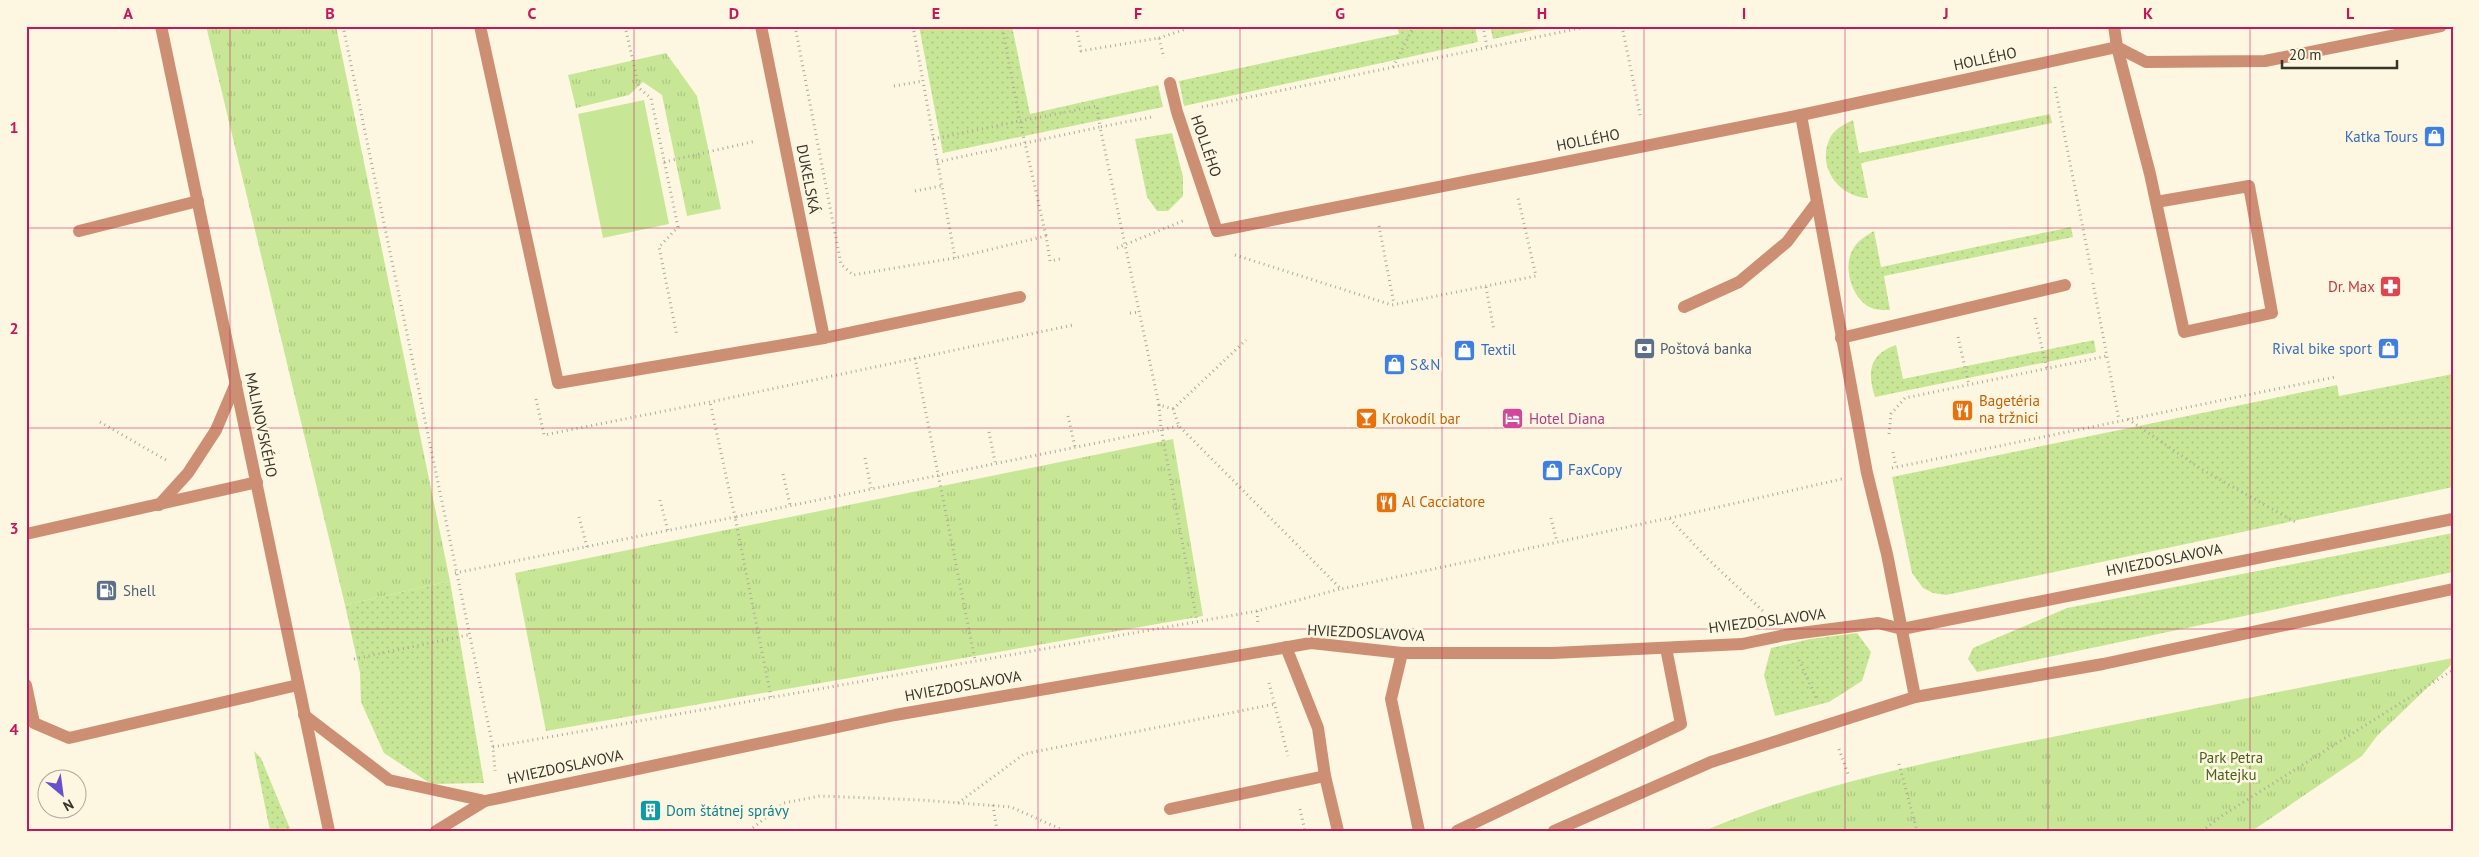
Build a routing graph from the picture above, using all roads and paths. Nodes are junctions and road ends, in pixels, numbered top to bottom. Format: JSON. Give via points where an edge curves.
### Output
{"nodes":[{"id":1,"x":161,"y":26,"type":"edge"},
{"id":2,"x":343,"y":26,"type":"edge"},
{"id":3,"x":480,"y":26,"type":"edge"},
{"id":4,"x":625,"y":26,"type":"edge"},
{"id":5,"x":762,"y":26,"type":"edge"},
{"id":6,"x":795,"y":26,"type":"edge"},
{"id":7,"x":913,"y":26,"type":"edge"},
{"id":8,"x":1002,"y":26,"type":"edge"},
{"id":9,"x":1076,"y":26,"type":"edge"},
{"id":10,"x":1190,"y":26,"type":"edge"},
{"id":11,"x":1414,"y":26,"type":"edge"},
{"id":12,"x":1483,"y":26,"type":"edge"},
{"id":13,"x":1590,"y":26,"type":"edge"},
{"id":14,"x":1622,"y":26,"type":"edge"},
{"id":15,"x":2114,"y":26,"type":"edge"},
{"id":16,"x":2441,"y":26,"type":"edge"},
{"id":17,"x":1159,"y":38,"type":"junction"},
{"id":18,"x":1487,"y":47,"type":"junction"},
{"id":19,"x":2117,"y":47,"type":"junction"},
{"id":20,"x":2050,"y":62,"type":"junction"},
{"id":21,"x":1393,"y":67,"type":"junction"},
{"id":22,"x":922,"y":81,"type":"junction"},
{"id":23,"x":1170,"y":83,"type":"joint"},
{"id":24,"x":894,"y":86,"type":"dead end"},
{"id":25,"x":1177,"y":112,"type":"junction"},
{"id":26,"x":1801,"y":116,"type":"junction"},
{"id":27,"x":1020,"y":121,"type":"junction"},
{"id":28,"x":1100,"y":127,"type":"junction"},
{"id":29,"x":783,"y":135,"type":"junction"},
{"id":30,"x":933,"y":139,"type":"junction"},
{"id":31,"x":1026,"y":143,"type":"junction"},
{"id":32,"x":1645,"y":144,"type":"junction"},
{"id":33,"x":664,"y":162,"type":"junction"},
{"id":34,"x":937,"y":162,"type":"junction"},
{"id":35,"x":1512,"y":171,"type":"junction"},
{"id":36,"x":941,"y":186,"type":"junction"},
{"id":37,"x":915,"y":191,"type":"dead end"},
{"id":38,"x":1374,"y":199,"type":"junction"},
{"id":39,"x":198,"y":201,"type":"junction"},
{"id":40,"x":1817,"y":202,"type":"junction"},
{"id":41,"x":2156,"y":202,"type":"junction"},
{"id":42,"x":79,"y":231,"type":"dead end"},
{"id":43,"x":1046,"y":236,"type":"junction"},
{"id":44,"x":1126,"y":245,"type":"junction"},
{"id":45,"x":1117,"y":248,"type":"dead end"},
{"id":46,"x":1226,"y":252,"type":"dead end"},
{"id":47,"x":955,"y":258,"type":"junction"},
{"id":48,"x":1060,"y":259,"type":"dead end"},
{"id":49,"x":2065,"y":285,"type":"dead end"},
{"id":50,"x":1486,"y":287,"type":"junction"},
{"id":51,"x":2030,"y":294,"type":"junction"},
{"id":52,"x":1020,"y":297,"type":"dead end"},
{"id":53,"x":1394,"y":304,"type":"junction"},
{"id":54,"x":1684,"y":308,"type":"dead end"},
{"id":55,"x":1130,"y":312,"type":"dead end"},
{"id":56,"x":1140,"y":312,"type":"junction"},
{"id":57,"x":1952,"y":312,"type":"junction"},
{"id":58,"x":1073,"y":325,"type":"dead end"},
{"id":59,"x":1494,"y":331,"type":"dead end"},
{"id":60,"x":824,"y":338,"type":"junction"},
{"id":61,"x":1842,"y":338,"type":"junction"},
{"id":62,"x":1246,"y":340,"type":"dead end"},
{"id":63,"x":2107,"y":356,"type":"junction"},
{"id":64,"x":915,"y":358,"type":"junction"},
{"id":65,"x":683,"y":362,"type":"junction"},
{"id":66,"x":2047,"y":369,"type":"junction"},
{"id":67,"x":2335,"y":377,"type":"dead end"},
{"id":68,"x":236,"y":383,"type":"junction"},
{"id":69,"x":1969,"y":385,"type":"junction"},
{"id":70,"x":536,"y":396,"type":"dead end"},
{"id":71,"x":710,"y":402,"type":"junction"},
{"id":72,"x":1159,"y":405,"type":"junction"},
{"id":73,"x":1174,"y":409,"type":"junction"},
{"id":74,"x":1068,"y":416,"type":"dead end"},
{"id":75,"x":2128,"y":418,"type":"junction"},
{"id":76,"x":2119,"y":420,"type":"junction"},
{"id":77,"x":100,"y":422,"type":"dead end"},
{"id":78,"x":1179,"y":426,"type":"junction"},
{"id":79,"x":1161,"y":428,"type":"junction"},
{"id":80,"x":989,"y":432,"type":"dead end"},
{"id":81,"x":1075,"y":447,"type":"junction"},
{"id":82,"x":865,"y":458,"type":"dead end"},
{"id":83,"x":995,"y":462,"type":"junction"},
{"id":84,"x":172,"y":464,"type":"dead end"},
{"id":85,"x":1896,"y":467,"type":"junction"},
{"id":86,"x":1867,"y":473,"type":"junction"},
{"id":87,"x":783,"y":474,"type":"dead end"},
{"id":88,"x":939,"y":474,"type":"junction"},
{"id":89,"x":257,"y":482,"type":"junction"},
{"id":90,"x":872,"y":488,"type":"junction"},
{"id":91,"x":660,"y":500,"type":"dead end"},
{"id":92,"x":159,"y":505,"type":"junction"},
{"id":93,"x":790,"y":505,"type":"junction"},
{"id":94,"x":579,"y":517,"type":"dead end"},
{"id":95,"x":735,"y":517,"type":"junction"},
{"id":96,"x":1552,"y":518,"type":"dead end"},
{"id":97,"x":1669,"y":518,"type":"junction"},
{"id":98,"x":2453,"y":519,"type":"edge"},
{"id":99,"x":668,"y":531,"type":"junction"},
{"id":100,"x":26,"y":534,"type":"edge"},
{"id":101,"x":1557,"y":542,"type":"junction"},
{"id":102,"x":2333,"y":543,"type":"junction"},
{"id":103,"x":587,"y":547,"type":"junction"},
{"id":104,"x":455,"y":573,"type":"junction"},
{"id":105,"x":1341,"y":589,"type":"junction"},
{"id":106,"x":2453,"y":589,"type":"edge"},
{"id":107,"x":1257,"y":611,"type":"junction"},
{"id":108,"x":1765,"y":612,"type":"dead end"},
{"id":109,"x":1197,"y":621,"type":"junction"},
{"id":110,"x":1902,"y":629,"type":"junction"},
{"id":111,"x":468,"y":635,"type":"junction"},
{"id":112,"x":1286,"y":647,"type":"junction"},
{"id":113,"x":1666,"y":648,"type":"junction"},
{"id":114,"x":1261,"y":651,"type":"junction"},
{"id":115,"x":1402,"y":653,"type":"junction"},
{"id":116,"x":1796,"y":654,"type":"dead end"},
{"id":117,"x":354,"y":659,"type":"dead end"},
{"id":118,"x":975,"y":660,"type":"junction"},
{"id":119,"x":2453,"y":670,"type":"edge"},
{"id":120,"x":26,"y":685,"type":"edge"},
{"id":121,"x":298,"y":685,"type":"junction"},
{"id":122,"x":771,"y":697,"type":"junction"},
{"id":123,"x":1915,"y":697,"type":"junction"},
{"id":124,"x":1274,"y":704,"type":"junction"},
{"id":125,"x":1820,"y":705,"type":"dead end"},
{"id":126,"x":304,"y":715,"type":"junction"},
{"id":127,"x":1838,"y":746,"type":"dead end"},
{"id":128,"x":493,"y":747,"type":"junction"},
{"id":129,"x":1899,"y":764,"type":"dead end"},
{"id":130,"x":1848,"y":774,"type":"dead end"},
{"id":131,"x":1325,"y":776,"type":"junction"},
{"id":132,"x":496,"y":778,"type":"dead end"},
{"id":133,"x":1294,"y":783,"type":"junction"},
{"id":134,"x":485,"y":801,"type":"junction"},
{"id":135,"x":958,"y":803,"type":"junction"},
{"id":136,"x":993,"y":805,"type":"junction"},
{"id":137,"x":1170,"y":809,"type":"dead end"},
{"id":138,"x":329,"y":831,"type":"edge"},
{"id":139,"x":436,"y":831,"type":"edge"},
{"id":140,"x":749,"y":831,"type":"edge"},
{"id":141,"x":996,"y":831,"type":"edge"},
{"id":142,"x":1065,"y":831,"type":"edge"},
{"id":143,"x":1305,"y":831,"type":"edge"},
{"id":144,"x":1338,"y":831,"type":"edge"},
{"id":145,"x":1420,"y":831,"type":"edge"},
{"id":146,"x":1457,"y":831,"type":"edge"},
{"id":147,"x":1554,"y":831,"type":"edge"},
{"id":148,"x":1916,"y":831,"type":"edge"},
{"id":149,"x":2202,"y":831,"type":"edge"}],
"edges":[{"from":1,"to":39,"type":"street","name":"MALINOVSKÉHO"},
{"from":2,"to":104,"type":"path"},
{"from":3,"to":65,"type":"street","via":[[558,383]]},
{"from":4,"to":33,"type":"path","via":[[639,88],[651,98]]},
{"from":5,"to":29,"type":"street","name":"DUKELSKÁ"},
{"from":6,"to":47,"type":"path","via":[[841,264],[853,275]]},
{"from":7,"to":22,"type":"path"},
{"from":8,"to":27,"type":"path"},
{"from":9,"to":17,"type":"path","via":[[1081,51]]},
{"from":10,"to":17,"type":"path"},
{"from":11,"to":21,"type":"path"},
{"from":12,"to":18,"type":"path"},
{"from":13,"to":18,"type":"path"},
{"from":14,"to":32,"type":"path"},
{"from":15,"to":19,"type":"street"},
{"from":16,"to":19,"type":"street","via":[[2265,61],[2146,62]]},
{"from":17,"to":23,"type":"path"},
{"from":18,"to":21,"type":"path"},
{"from":19,"to":20,"type":"street","name":"HOLLÉHO"},
{"from":19,"to":41,"type":"street"},
{"from":20,"to":26,"type":"street","name":"HOLLÉHO"},
{"from":20,"to":63,"type":"path"},
{"from":21,"to":25,"type":"path"},
{"from":22,"to":24,"type":"path"},
{"from":22,"to":30,"type":"path"},
{"from":23,"to":25,"type":"street","name":"HOLLÉHO"},
{"from":25,"to":28,"type":"path"},
{"from":25,"to":38,"type":"street","name":"HOLLÉHO","via":[[1217,231]]},
{"from":26,"to":32,"type":"street","name":"HOLLÉHO"},
{"from":26,"to":40,"type":"street"},
{"from":27,"to":28,"type":"path","via":[[1097,106]]},
{"from":27,"to":30,"type":"path"},
{"from":27,"to":31,"type":"path"},
{"from":28,"to":31,"type":"path"},
{"from":28,"to":44,"type":"path"},
{"from":29,"to":33,"type":"path"},
{"from":29,"to":60,"type":"street","name":"DUKELSKÁ"},
{"from":30,"to":34,"type":"path"},
{"from":31,"to":34,"type":"path"},
{"from":31,"to":43,"type":"path"},
{"from":32,"to":35,"type":"street","name":"HOLLÉHO"},
{"from":33,"to":65,"type":"path","via":[[678,227],[658,247]]},
{"from":34,"to":36,"type":"path"},
{"from":35,"to":38,"type":"street","name":"HOLLÉHO"},
{"from":35,"to":50,"type":"path","via":[[1536,276]]},
{"from":36,"to":37,"type":"path"},
{"from":36,"to":47,"type":"path"},
{"from":38,"to":53,"type":"path"},
{"from":39,"to":42,"type":"street"},
{"from":39,"to":68,"type":"street","name":"MALINOVSKÉHO"},
{"from":40,"to":54,"type":"street","via":[[1787,242],[1739,282]]},
{"from":40,"to":61,"type":"street"},
{"from":41,"to":41,"type":"street","via":[[2184,332],[2272,313],[2249,186]]},
{"from":43,"to":47,"type":"path"},
{"from":43,"to":48,"type":"path","via":[[1050,261]]},
{"from":44,"to":45,"type":"path"},
{"from":44,"to":56,"type":"path"},
{"from":46,"to":53,"type":"path"},
{"from":49,"to":51,"type":"street"},
{"from":50,"to":53,"type":"path"},
{"from":50,"to":59,"type":"path"},
{"from":51,"to":57,"type":"street"},
{"from":51,"to":66,"type":"path"},
{"from":52,"to":60,"type":"street"},
{"from":55,"to":56,"type":"path"},
{"from":56,"to":72,"type":"path"},
{"from":57,"to":61,"type":"street"},
{"from":57,"to":69,"type":"path"},
{"from":58,"to":64,"type":"path"},
{"from":60,"to":65,"type":"street"},
{"from":61,"to":86,"type":"street"},
{"from":62,"to":73,"type":"path"},
{"from":63,"to":66,"type":"path"},
{"from":63,"to":76,"type":"path"},
{"from":64,"to":71,"type":"path"},
{"from":64,"to":88,"type":"path"},
{"from":66,"to":69,"type":"path"},
{"from":67,"to":75,"type":"path"},
{"from":68,"to":89,"type":"street","name":"MALINOVSKÉHO"},
{"from":68,"to":92,"type":"street","via":[[216,430],[188,473]]},
{"from":69,"to":85,"type":"path","via":[[1905,398],[1891,414],[1889,435]]},
{"from":70,"to":71,"type":"path","via":[[544,435]]},
{"from":71,"to":95,"type":"path"},
{"from":72,"to":73,"type":"path"},
{"from":72,"to":79,"type":"path"},
{"from":73,"to":78,"type":"path"},
{"from":74,"to":81,"type":"path"},
{"from":75,"to":76,"type":"path"},
{"from":75,"to":102,"type":"path","via":[[2201,469]]},
{"from":76,"to":85,"type":"path"},
{"from":77,"to":84,"type":"path"},
{"from":78,"to":79,"type":"path"},
{"from":78,"to":105,"type":"path"},
{"from":79,"to":81,"type":"path"},
{"from":79,"to":109,"type":"path"},
{"from":80,"to":83,"type":"path"},
{"from":81,"to":83,"type":"path"},
{"from":82,"to":90,"type":"path"},
{"from":83,"to":88,"type":"path"},
{"from":85,"to":86,"type":"path"},
{"from":86,"to":97,"type":"path"},
{"from":86,"to":110,"type":"street","via":[[1888,554]]},
{"from":87,"to":93,"type":"path"},
{"from":88,"to":90,"type":"path"},
{"from":88,"to":118,"type":"path"},
{"from":89,"to":92,"type":"street"},
{"from":89,"to":121,"type":"street","name":"MALINOVSKÉHO"},
{"from":90,"to":93,"type":"path"},
{"from":91,"to":99,"type":"path"},
{"from":92,"to":100,"type":"street"},
{"from":93,"to":95,"type":"path"},
{"from":94,"to":103,"type":"path"},
{"from":95,"to":99,"type":"path"},
{"from":95,"to":122,"type":"path"},
{"from":96,"to":101,"type":"path"},
{"from":97,"to":101,"type":"path"},
{"from":97,"to":108,"type":"path"},
{"from":98,"to":102,"type":"street","name":"HVIEZDOSLAVOVA"},
{"from":99,"to":103,"type":"path"},
{"from":101,"to":105,"type":"path"},
{"from":102,"to":110,"type":"street","name":"HVIEZDOSLAVOVA"},
{"from":103,"to":104,"type":"path"},
{"from":104,"to":111,"type":"path"},
{"from":105,"to":107,"type":"path"},
{"from":106,"to":123,"type":"street","via":[[2102,664]]},
{"from":107,"to":109,"type":"path"},
{"from":107,"to":114,"type":"path"},
{"from":109,"to":118,"type":"path"},
{"from":110,"to":113,"type":"street","name":"HVIEZDOSLAVOVA","via":[[1878,623],[1742,644]]},
{"from":110,"to":123,"type":"street"},
{"from":111,"to":117,"type":"path"},
{"from":111,"to":128,"type":"path"},
{"from":112,"to":114,"type":"street","name":"HVIEZDOSLAVOVA"},
{"from":112,"to":115,"type":"street","name":"HVIEZDOSLAVOVA","via":[[1311,643]]},
{"from":112,"to":131,"type":"street","via":[[1318,728]]},
{"from":113,"to":115,"type":"street","name":"HVIEZDOSLAVOVA","via":[[1553,653]]},
{"from":113,"to":146,"type":"street","via":[[1681,724]]},
{"from":114,"to":124,"type":"path"},
{"from":114,"to":134,"type":"street","name":"HVIEZDOSLAVOVA","via":[[895,715]]},
{"from":115,"to":145,"type":"street","via":[[1391,699]]},
{"from":116,"to":125,"type":"path"},
{"from":118,"to":122,"type":"path"},
{"from":119,"to":149,"type":"path"},
{"from":120,"to":121,"type":"street","via":[[34,723],[69,738]]},
{"from":121,"to":126,"type":"street","name":"MALINOVSKÉHO"},
{"from":122,"to":128,"type":"path"},
{"from":123,"to":147,"type":"street","via":[[1711,762]]},
{"from":124,"to":133,"type":"path"},
{"from":124,"to":135,"type":"path","via":[[1024,754]]},
{"from":126,"to":134,"type":"street","name":"HVIEZDOSLAVOVA","via":[[389,780]]},
{"from":126,"to":138,"type":"street","name":"MALINOVSKÉHO"},
{"from":127,"to":130,"type":"path"},
{"from":128,"to":132,"type":"path"},
{"from":129,"to":148,"type":"path"},
{"from":131,"to":133,"type":"street"},
{"from":131,"to":144,"type":"street"},
{"from":133,"to":137,"type":"street"},
{"from":133,"to":143,"type":"path"},
{"from":134,"to":139,"type":"street"},
{"from":135,"to":136,"type":"path"},
{"from":135,"to":140,"type":"path","via":[[820,796],[784,803]]},
{"from":136,"to":141,"type":"path"},
{"from":136,"to":142,"type":"path","via":[[1011,807]]}]}
